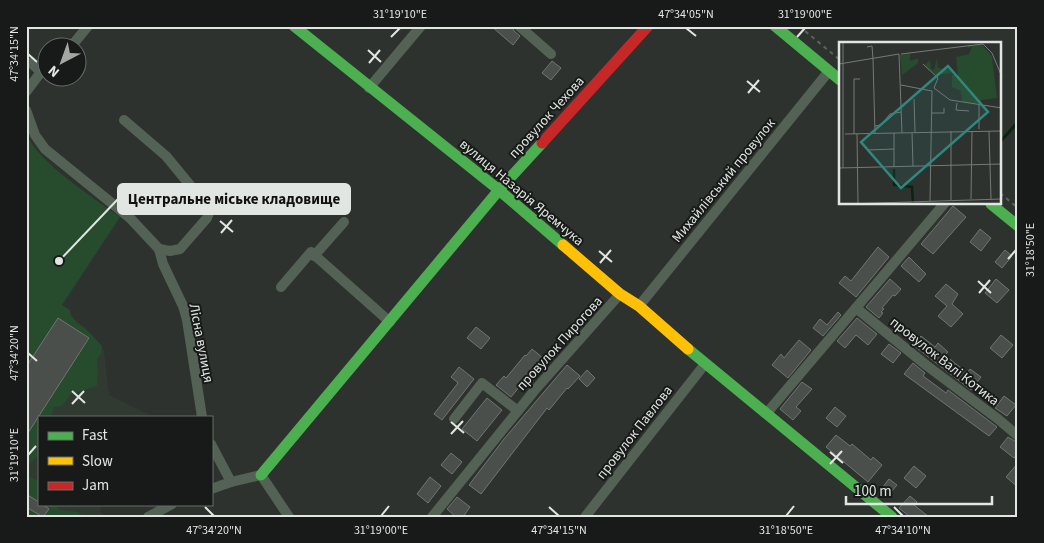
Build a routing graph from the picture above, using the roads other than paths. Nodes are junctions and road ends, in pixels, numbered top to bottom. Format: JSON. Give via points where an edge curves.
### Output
{"nodes":[{"id":1,"x":88,"y":26,"type":"edge"},
{"id":2,"x":294,"y":26,"type":"edge"},
{"id":3,"x":420,"y":26,"type":"edge"},
{"id":4,"x":519,"y":26,"type":"edge"},
{"id":5,"x":648,"y":26,"type":"edge"},
{"id":6,"x":775,"y":26,"type":"edge"},
{"id":7,"x":531,"y":30,"type":"edge"},
{"id":8,"x":78,"y":38,"type":"edge"},
{"id":9,"x":551,"y":54,"type":"dead end"},
{"id":10,"x":26,"y":63,"type":"edge"},
{"id":11,"x":38,"y":67,"type":"edge"},
{"id":12,"x":829,"y":71,"type":"junction"},
{"id":13,"x":38,"y":78,"type":"edge"},
{"id":14,"x":839,"y":79,"type":"edge"},
{"id":15,"x":369,"y":88,"type":"junction"},
{"id":16,"x":26,"y":92,"type":"edge"},
{"id":17,"x":26,"y":110,"type":"edge"},
{"id":18,"x":124,"y":120,"type":"dead end"},
{"id":19,"x":499,"y":190,"type":"junction"},
{"id":20,"x":943,"y":205,"type":"edge"},
{"id":21,"x":992,"y":205,"type":"edge"},
{"id":22,"x":344,"y":222,"type":"dead end"},
{"id":23,"x":1018,"y":226,"type":"edge"},
{"id":24,"x":159,"y":249,"type":"junction"},
{"id":25,"x":314,"y":256,"type":"junction"},
{"id":26,"x":281,"y":287,"type":"dead end"},
{"id":27,"x":620,"y":294,"type":"junction"},
{"id":28,"x":639,"y":306,"type":"junction"},
{"id":29,"x":856,"y":308,"type":"junction"},
{"id":30,"x":390,"y":322,"type":"junction"},
{"id":31,"x":705,"y":364,"type":"junction"},
{"id":32,"x":518,"y":411,"type":"junction"},
{"id":33,"x":766,"y":414,"type":"junction"},
{"id":34,"x":202,"y":416,"type":"edge"},
{"id":35,"x":454,"y":419,"type":"dead end"},
{"id":36,"x":1018,"y":436,"type":"edge"},
{"id":37,"x":212,"y":446,"type":"edge"},
{"id":38,"x":261,"y":475,"type":"junction"},
{"id":39,"x":230,"y":482,"type":"junction"},
{"id":40,"x":212,"y":489,"type":"edge"},
{"id":41,"x":168,"y":506,"type":"edge"},
{"id":42,"x":591,"y":515,"type":"edge"},
{"id":43,"x":148,"y":517,"type":"edge"},
{"id":44,"x":289,"y":517,"type":"edge"},
{"id":45,"x":432,"y":517,"type":"edge"},
{"id":46,"x":892,"y":517,"type":"edge"}],
"edges":[{"from":1,"to":8,"type":"street"},
{"from":2,"to":15,"type":"street","name":"вулиця Назарія Яремчука"},
{"from":3,"to":15,"type":"street"},
{"from":4,"to":7,"type":"street"},
{"from":5,"to":19,"type":"street","name":"провулок Чехова"},
{"from":6,"to":12,"type":"street"},
{"from":7,"to":9,"type":"street"},
{"from":10,"to":11,"type":"street"},
{"from":12,"to":14,"type":"street"},
{"from":12,"to":28,"type":"street","name":"Михайлівський провулок"},
{"from":13,"to":16,"type":"street"},
{"from":15,"to":19,"type":"street","name":"вулиця Назарія Яремчука"},
{"from":17,"to":24,"type":"street","name":"Лісна вулиця","via":[[35,136],[45,149],[130,218]]},
{"from":18,"to":24,"type":"street","via":[[166,156],[208,206],[207,218],[180,249]]},
{"from":19,"to":27,"type":"street","name":"вулиця Назарія Яремчука"},
{"from":19,"to":30,"type":"street","name":"провулок Чехова"},
{"from":20,"to":29,"type":"street"},
{"from":21,"to":23,"type":"street"},
{"from":22,"to":25,"type":"street"},
{"from":24,"to":34,"type":"street","name":"Лісна вулиця","via":[[162,264],[187,320]]},
{"from":25,"to":26,"type":"street","via":[[311,252]]},
{"from":25,"to":30,"type":"street"},
{"from":27,"to":28,"type":"street","name":"вулиця Назарія Яремчука"},
{"from":27,"to":32,"type":"street","name":"провулок Пирогова"},
{"from":28,"to":31,"type":"street","name":"вулиця Назарія Яремчука"},
{"from":29,"to":33,"type":"street"},
{"from":29,"to":36,"type":"street","name":"провулок Валі Котика"},
{"from":30,"to":38,"type":"street","name":"провулок Чехова"},
{"from":31,"to":33,"type":"street","name":"вулиця Назарія Яремчука"},
{"from":31,"to":42,"type":"street","name":"провулок Павлова"},
{"from":32,"to":35,"type":"street","name":"провулок Пирогова","via":[[482,383]]},
{"from":32,"to":45,"type":"street","name":"провулок Пирогова"},
{"from":33,"to":46,"type":"street","name":"вулиця Назарія Яремчука"},
{"from":37,"to":39,"type":"street"},
{"from":38,"to":39,"type":"street"},
{"from":38,"to":44,"type":"street"},
{"from":39,"to":40,"type":"street"},
{"from":41,"to":43,"type":"street"}]}
